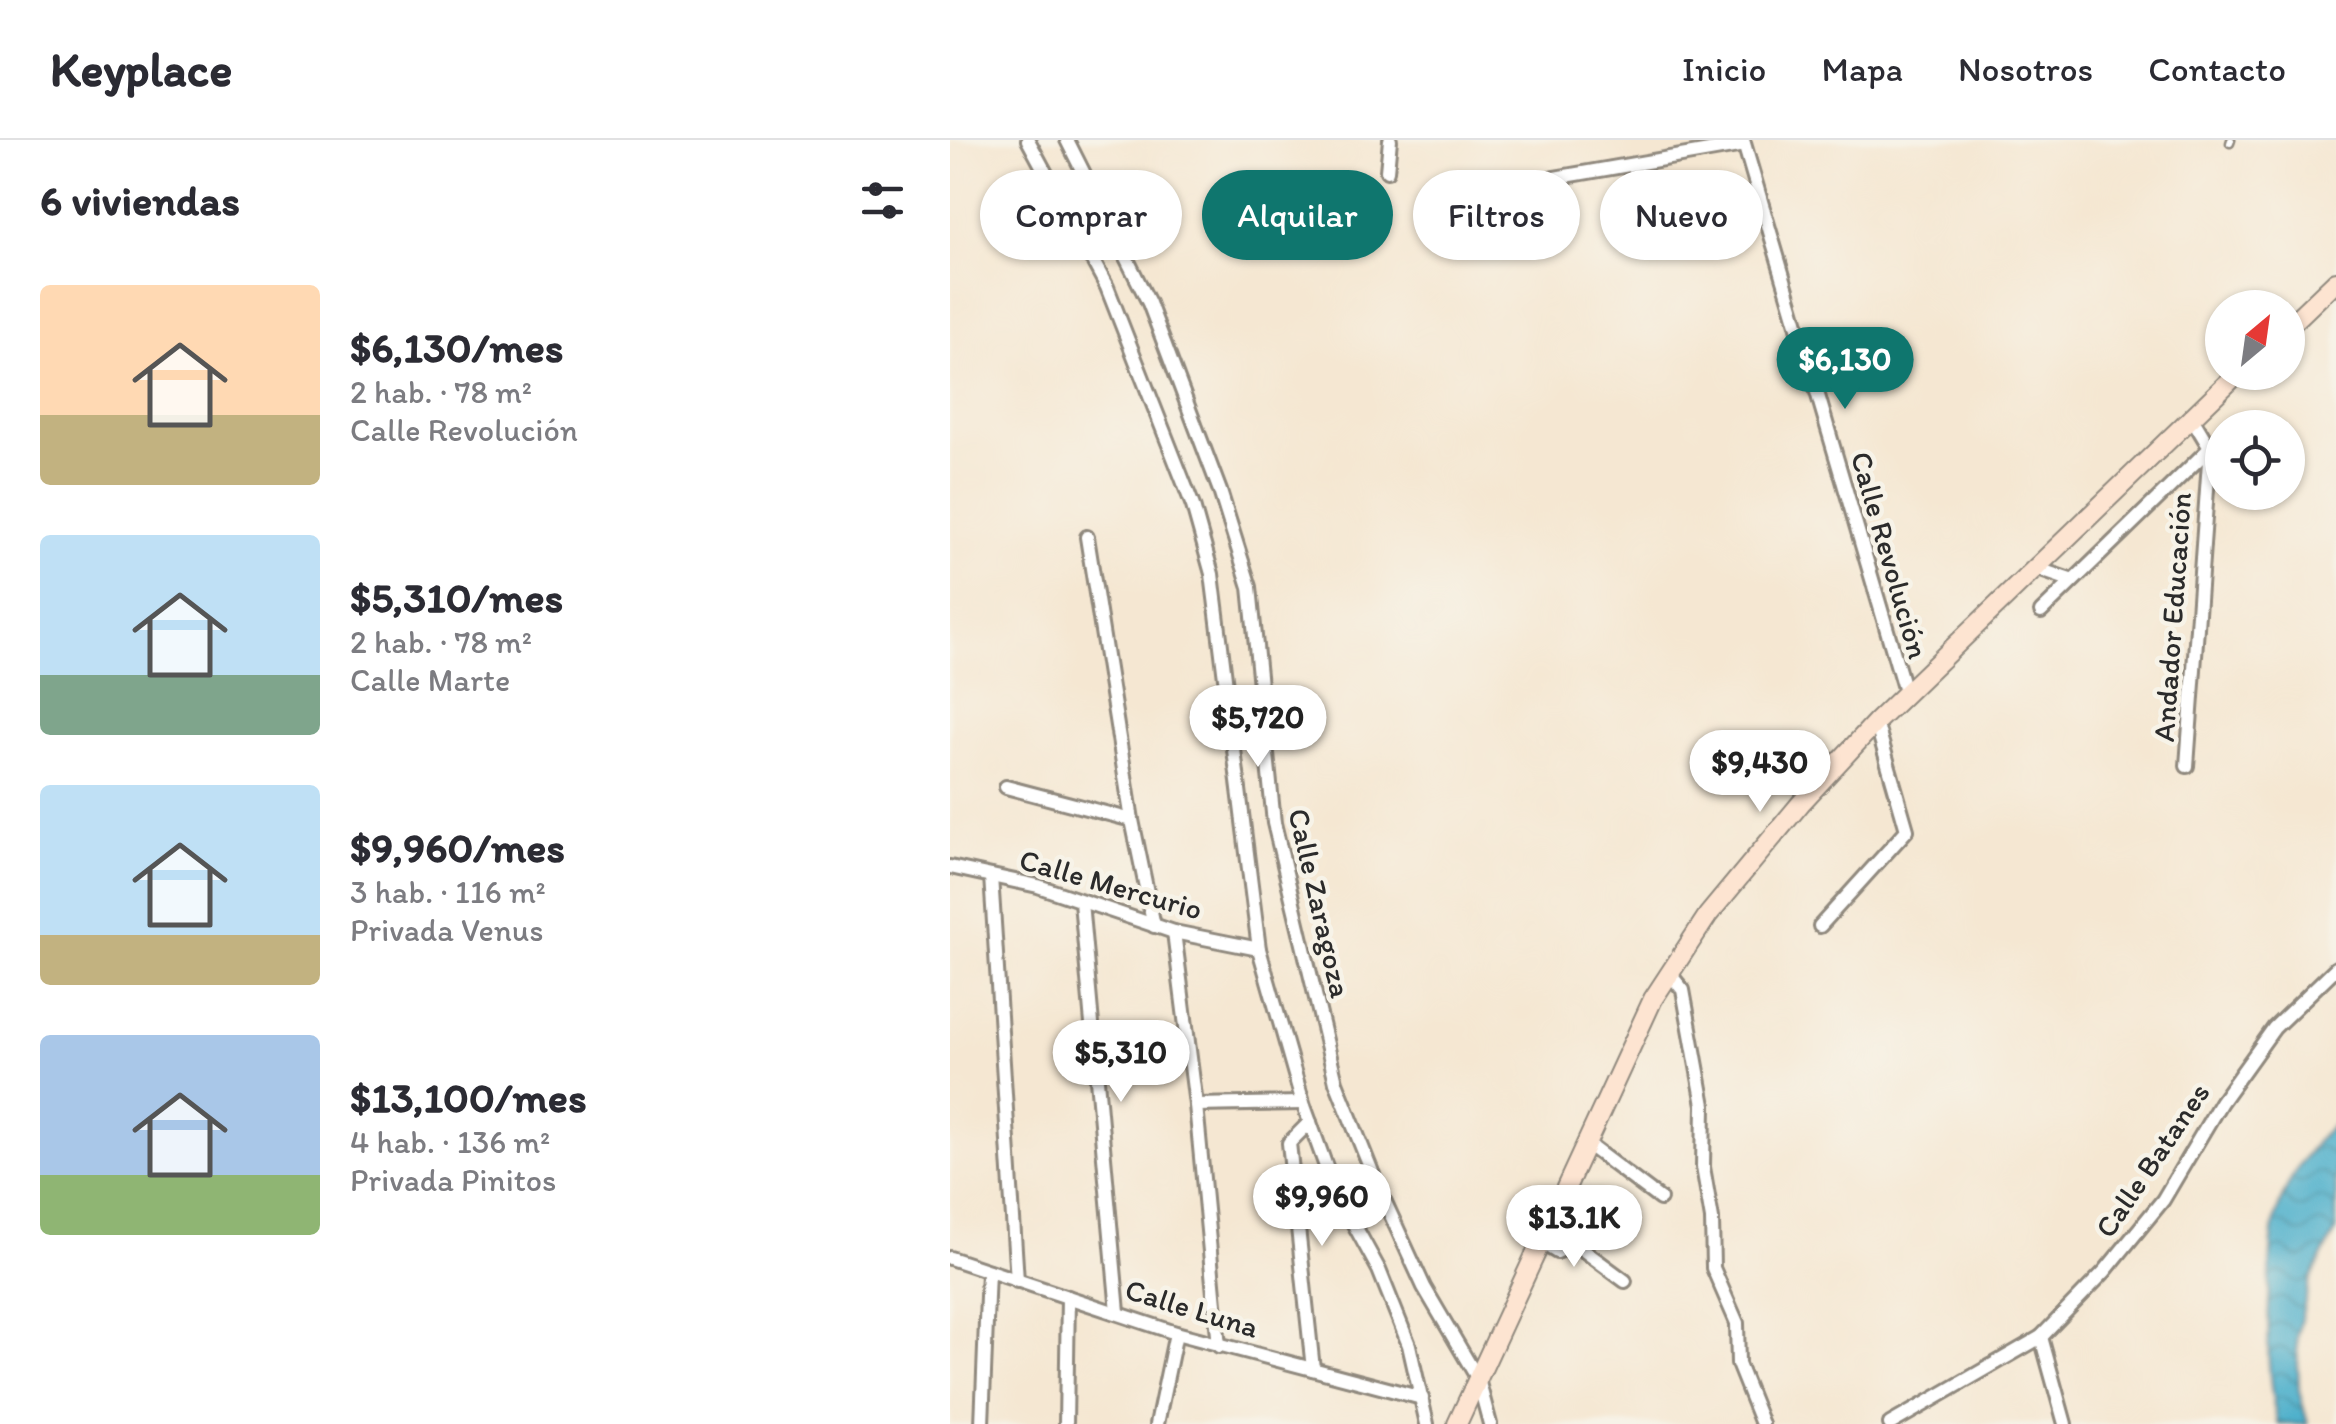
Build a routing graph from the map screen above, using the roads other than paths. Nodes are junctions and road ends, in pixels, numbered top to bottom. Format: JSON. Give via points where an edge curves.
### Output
{"nodes":[{"id":1,"x":1028,"y":140,"type":"edge"},
{"id":2,"x":1068,"y":140,"type":"edge"},
{"id":3,"x":1390,"y":140,"type":"edge"},
{"id":4,"x":1744,"y":143,"type":"edge"},
{"id":5,"x":1387,"y":170,"type":"edge"},
{"id":6,"x":1580,"y":173,"type":"edge"},
{"id":7,"x":2336,"y":281,"type":"edge"},
{"id":8,"x":2305,"y":311,"type":"edge"},
{"id":9,"x":2221,"y":390,"type":"edge"},
{"id":10,"x":2192,"y":418,"type":"junction"},
{"id":11,"x":2205,"y":440,"type":"edge"},
{"id":12,"x":2205,"y":453,"type":"edge"},
{"id":13,"x":2206,"y":510,"type":"edge"},
{"id":14,"x":1087,"y":537,"type":"dead end"},
{"id":15,"x":2038,"y":569,"type":"junction"},
{"id":16,"x":2070,"y":580,"type":"junction"},
{"id":17,"x":2041,"y":612,"type":"dead end"},
{"id":18,"x":1906,"y":696,"type":"junction"},
{"id":19,"x":1876,"y":722,"type":"junction"},
{"id":20,"x":2187,"y":766,"type":"dead end"},
{"id":21,"x":1006,"y":786,"type":"dead end"},
{"id":22,"x":1132,"y":820,"type":"junction"},
{"id":23,"x":950,"y":867,"type":"edge"},
{"id":24,"x":991,"y":876,"type":"junction"},
{"id":25,"x":1081,"y":902,"type":"junction"},
{"id":26,"x":1154,"y":926,"type":"junction"},
{"id":27,"x":1820,"y":926,"type":"dead end"},
{"id":28,"x":1174,"y":932,"type":"junction"},
{"id":29,"x":1259,"y":949,"type":"junction"},
{"id":30,"x":2336,"y":968,"type":"edge"},
{"id":31,"x":1668,"y":973,"type":"junction"},
{"id":32,"x":1303,"y":1102,"type":"junction"},
{"id":33,"x":1196,"y":1105,"type":"junction"},
{"id":34,"x":1310,"y":1122,"type":"junction"},
{"id":35,"x":1586,"y":1144,"type":"junction"},
{"id":36,"x":1660,"y":1200,"type":"dead end"},
{"id":37,"x":1542,"y":1243,"type":"junction"},
{"id":38,"x":950,"y":1258,"type":"edge"},
{"id":39,"x":988,"y":1271,"type":"junction"},
{"id":40,"x":1017,"y":1281,"type":"junction"},
{"id":41,"x":1624,"y":1282,"type":"dead end"},
{"id":42,"x":1068,"y":1297,"type":"junction"},
{"id":43,"x":1118,"y":1312,"type":"junction"},
{"id":44,"x":1176,"y":1333,"type":"junction"},
{"id":45,"x":2041,"y":1337,"type":"junction"},
{"id":46,"x":1219,"y":1346,"type":"junction"},
{"id":47,"x":1314,"y":1369,"type":"junction"},
{"id":48,"x":1478,"y":1380,"type":"junction"},
{"id":49,"x":1422,"y":1398,"type":"junction"},
{"id":50,"x":982,"y":1424,"type":"edge"},
{"id":51,"x":1066,"y":1424,"type":"edge"},
{"id":52,"x":1157,"y":1424,"type":"edge"},
{"id":53,"x":1427,"y":1424,"type":"edge"},
{"id":54,"x":1457,"y":1424,"type":"edge"},
{"id":55,"x":1490,"y":1424,"type":"edge"},
{"id":56,"x":1762,"y":1424,"type":"edge"},
{"id":57,"x":1890,"y":1424,"type":"edge"},
{"id":58,"x":2065,"y":1424,"type":"edge"}],
"edges":[{"from":1,"to":29,"type":"street","via":[[1107,286],[1193,506],[1212,574]]},
{"from":2,"to":48,"type":"street","name":"Calle Zaragoza","via":[[1149,303],[1250,587],[1274,823],[1336,1082],[1424,1287]]},
{"from":3,"to":5,"type":"street"},
{"from":4,"to":6,"type":"street"},
{"from":4,"to":18,"type":"street","name":"Calle Revolución"},
{"from":7,"to":8,"type":"main road"},
{"from":9,"to":10,"type":"main road"},
{"from":10,"to":11,"type":"street"},
{"from":10,"to":15,"type":"main road"},
{"from":12,"to":16,"type":"street"},
{"from":13,"to":20,"type":"street","name":"Andador Educación"},
{"from":14,"to":22,"type":"street"},
{"from":15,"to":16,"type":"street"},
{"from":15,"to":18,"type":"main road"},
{"from":16,"to":17,"type":"street"},
{"from":18,"to":19,"type":"main road"},
{"from":19,"to":27,"type":"street","via":[[1907,830]]},
{"from":19,"to":31,"type":"main road","via":[[1708,915]]},
{"from":21,"to":22,"type":"street"},
{"from":22,"to":26,"type":"street"},
{"from":23,"to":24,"type":"street","name":"Calle Mercurio"},
{"from":24,"to":25,"type":"street","name":"Calle Mercurio"},
{"from":24,"to":40,"type":"street"},
{"from":25,"to":26,"type":"street","name":"Calle Mercurio"},
{"from":25,"to":43,"type":"street"},
{"from":26,"to":28,"type":"street","name":"Calle Mercurio"},
{"from":28,"to":29,"type":"street","name":"Calle Mercurio"},
{"from":28,"to":33,"type":"street"},
{"from":29,"to":32,"type":"street"},
{"from":30,"to":45,"type":"street","name":"Calle Batanes","via":[[2274,1028],[2163,1200]]},
{"from":31,"to":35,"type":"main road"},
{"from":31,"to":56,"type":"street","via":[[1682,990],[1704,1106],[1713,1268],[1737,1323],[1738,1364]]},
{"from":32,"to":33,"type":"street"},
{"from":32,"to":34,"type":"street"},
{"from":33,"to":46,"type":"street"},
{"from":34,"to":47,"type":"street","via":[[1289,1143]]},
{"from":34,"to":49,"type":"street","via":[[1333,1186],[1379,1270]]},
{"from":35,"to":36,"type":"street"},
{"from":35,"to":37,"type":"main road"},
{"from":37,"to":41,"type":"street","via":[[1557,1252],[1575,1244]]},
{"from":37,"to":48,"type":"main road"},
{"from":38,"to":39,"type":"street","name":"Calle Luna"},
{"from":39,"to":40,"type":"street","name":"Calle Luna"},
{"from":39,"to":50,"type":"street"},
{"from":40,"to":42,"type":"street","name":"Calle Luna"},
{"from":42,"to":43,"type":"street","name":"Calle Luna"},
{"from":42,"to":51,"type":"street"},
{"from":43,"to":44,"type":"street","name":"Calle Luna"},
{"from":44,"to":46,"type":"street","name":"Calle Luna"},
{"from":44,"to":52,"type":"street"},
{"from":45,"to":57,"type":"street","name":"Calle Batanes"},
{"from":45,"to":58,"type":"street"},
{"from":46,"to":47,"type":"street","name":"Calle Luna"},
{"from":47,"to":49,"type":"street","name":"Calle Luna"},
{"from":48,"to":54,"type":"main road"},
{"from":48,"to":55,"type":"street","name":"Calle Zaragoza"},
{"from":49,"to":53,"type":"street"}]}
